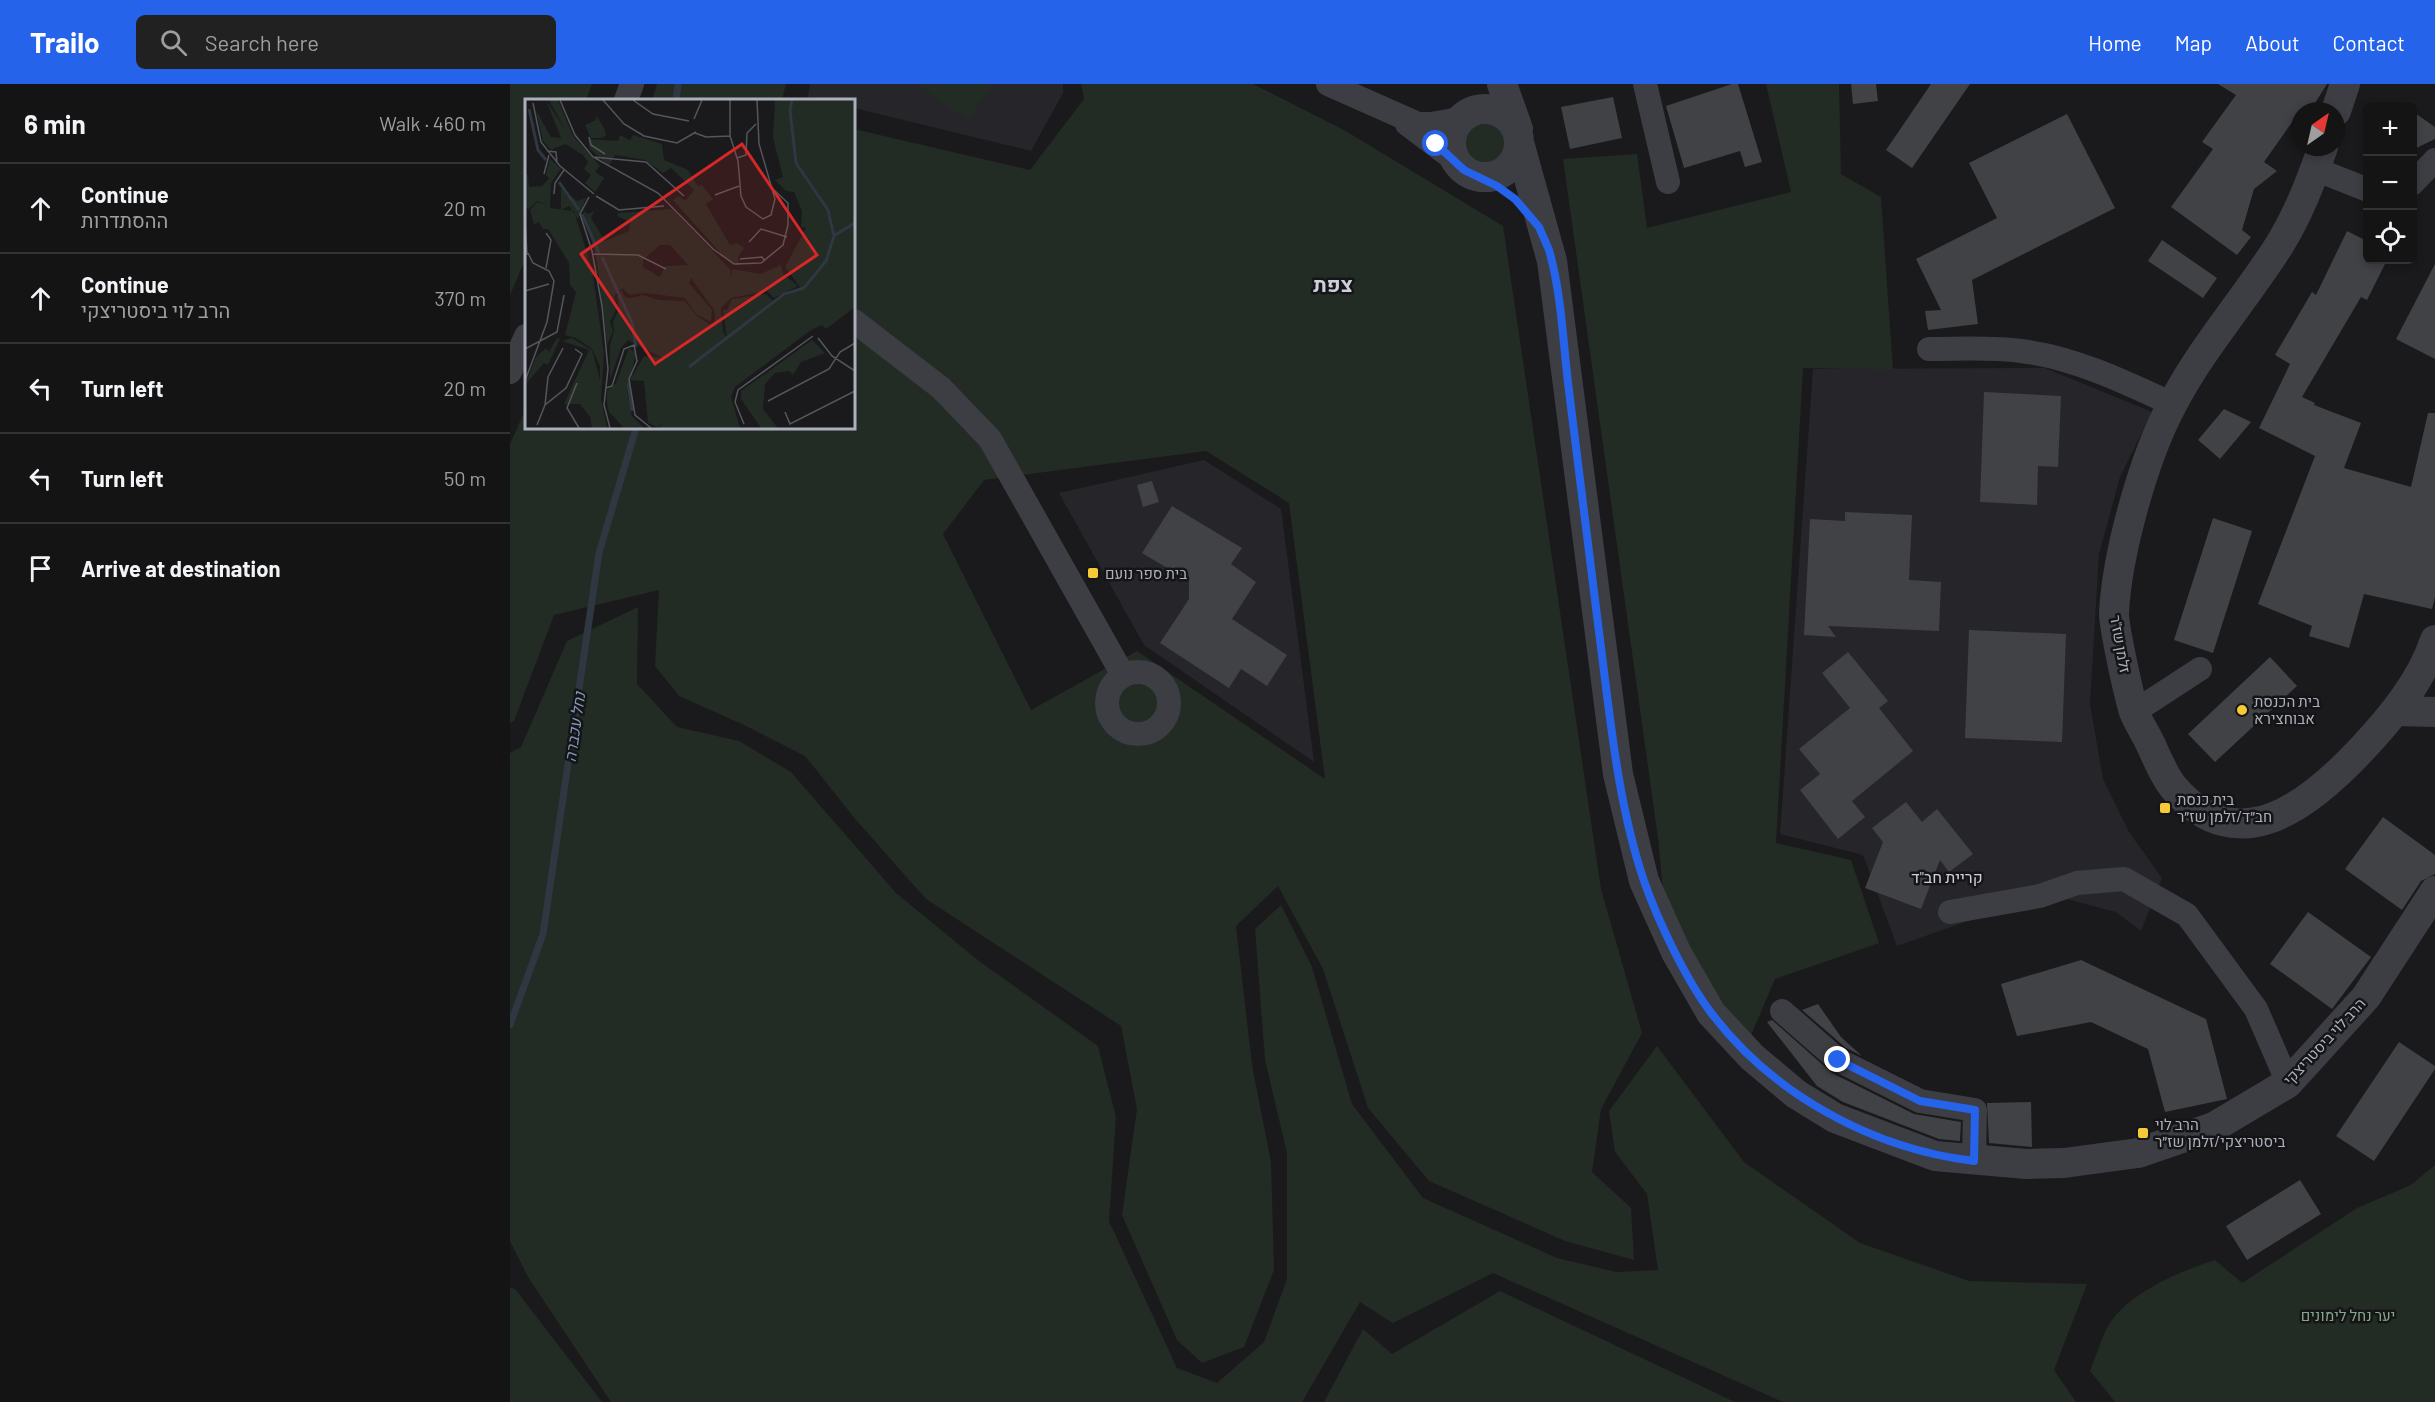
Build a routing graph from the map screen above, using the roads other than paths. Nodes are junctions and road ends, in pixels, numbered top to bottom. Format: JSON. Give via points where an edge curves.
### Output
{"nodes":[{"id":1,"x":632,"y":84,"type":"edge"},
{"id":2,"x":1328,"y":84,"type":"edge"},
{"id":3,"x":1502,"y":84,"type":"edge"},
{"id":4,"x":1646,"y":84,"type":"edge"},
{"id":5,"x":2345,"y":84,"type":"edge"},
{"id":6,"x":626,"y":99,"type":"edge"},
{"id":7,"x":2339,"y":102,"type":"edge"},
{"id":8,"x":1476,"y":104,"type":"edge"},
{"id":9,"x":1384,"y":110,"type":"junction"},
{"id":10,"x":1520,"y":141,"type":"junction"},
{"id":11,"x":2319,"y":158,"type":"edge"},
{"id":12,"x":2435,"y":160,"type":"edge"},
{"id":13,"x":1465,"y":168,"type":"junction"},
{"id":14,"x":2417,"y":179,"type":"edge"},
{"id":15,"x":1668,"y":182,"type":"dead end"},
{"id":16,"x":2363,"y":187,"type":"edge"},
{"id":17,"x":1549,"y":250,"type":"junction"},
{"id":18,"x":855,"y":322,"type":"edge"},
{"id":19,"x":525,"y":338,"type":"edge"},
{"id":20,"x":1929,"y":349,"type":"dead end"},
{"id":21,"x":510,"y":372,"type":"edge"},
{"id":22,"x":2172,"y":404,"type":"junction"},
{"id":23,"x":2435,"y":640,"type":"edge"},
{"id":24,"x":2200,"y":669,"type":"dead end"},
{"id":25,"x":1123,"y":675,"type":"dead end"},
{"id":26,"x":2397,"y":711,"type":"junction"},
{"id":27,"x":2134,"y":712,"type":"junction"},
{"id":28,"x":2435,"y":712,"type":"edge"},
{"id":29,"x":2435,"y":891,"type":"edge"},
{"id":30,"x":1950,"y":912,"type":"dead end"},
{"id":31,"x":1782,"y":1011,"type":"dead end"},
{"id":32,"x":2288,"y":1083,"type":"junction"},
{"id":33,"x":1974,"y":1161,"type":"junction"}],
"edges":[{"from":1,"to":6,"type":"street"},
{"from":2,"to":9,"type":"street"},
{"from":3,"to":10,"type":"street","name":"הרב לוי ביסטריצקי"},
{"from":4,"to":15,"type":"street"},
{"from":5,"to":7,"type":"street"},
{"from":8,"to":9,"type":"street","via":[[1431,124],[1418,124]]},
{"from":8,"to":10,"type":"street","via":[[1503,113],[1515,124]]},
{"from":8,"to":13,"type":"street","via":[[1453,129],[1451,141]]},
{"from":9,"to":13,"type":"street"},
{"from":10,"to":13,"type":"street","via":[[1516,160],[1509,169],[1490,177]]},
{"from":10,"to":17,"type":"street","name":"הרב לוי ביסטריצקי"},
{"from":11,"to":16,"type":"street"},
{"from":11,"to":22,"type":"street","name":"זלמן שז\"ר","via":[[2305,197],[2280,244],[2214,336]]},
{"from":12,"to":14,"type":"street"},
{"from":13,"to":17,"type":"street","name":"הרב לוי ביסטריצקי","via":[[1522,206],[1539,227]]},
{"from":17,"to":33,"type":"street","name":"הרב לוי ביסטריצקי","via":[[1618,774],[1644,881],[1676,951],[1711,1013],[1752,1057],[1796,1094],[1835,1118],[1888,1140],[1935,1156]]},
{"from":18,"to":25,"type":"street","via":[[941,388],[990,439]]},
{"from":19,"to":21,"type":"street"},
{"from":20,"to":22,"type":"street","via":[[2021,351],[2058,358]]},
{"from":22,"to":27,"type":"street","name":"זלמן שז\"ר","via":[[2138,494],[2117,587],[2114,615]]},
{"from":23,"to":26,"type":"street","name":"זלמן שז\"ר","via":[[2430,656]]},
{"from":24,"to":27,"type":"street"},
{"from":26,"to":27,"type":"street","name":"זלמן שז\"ר","via":[[2320,792],[2283,816],[2249,823],[2229,822],[2194,807],[2172,786]]},
{"from":26,"to":28,"type":"street"},
{"from":29,"to":32,"type":"street","name":"הרב לוי ביסטריצקי","via":[[2366,997]]},
{"from":30,"to":32,"type":"street","via":[[2040,896],[2077,883],[2124,879],[2187,915],[2256,1009]]},
{"from":31,"to":33,"type":"street","via":[[1838,1060],[1920,1101],[1975,1110]]},
{"from":32,"to":33,"type":"street","name":"הרב לוי ביסטריצקי","via":[[2214,1127],[2138,1153],[2064,1163]]}]}
